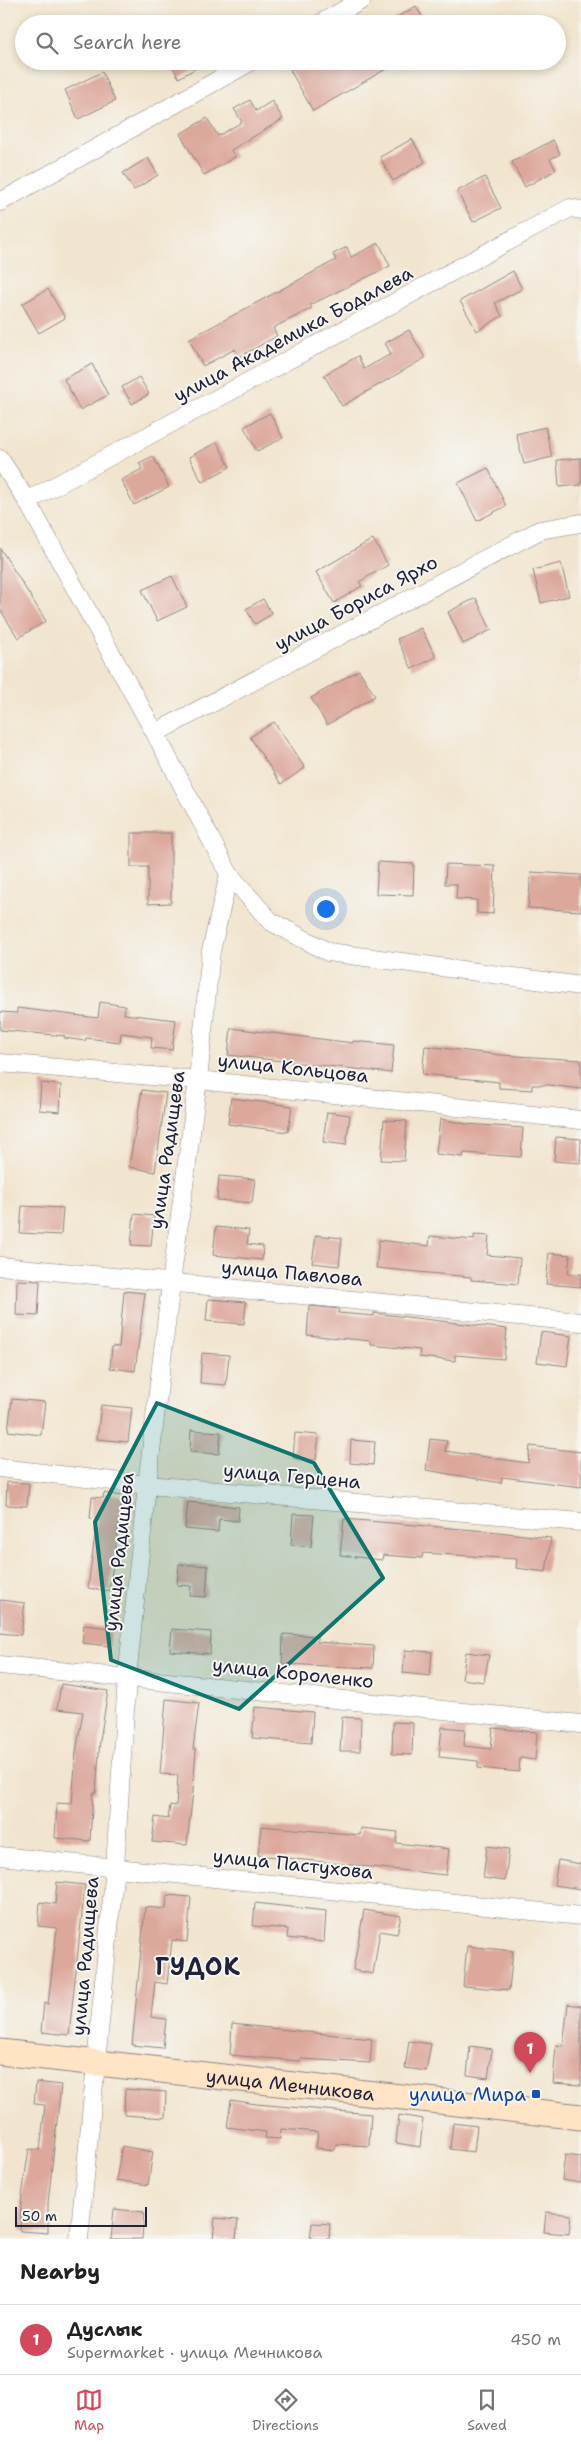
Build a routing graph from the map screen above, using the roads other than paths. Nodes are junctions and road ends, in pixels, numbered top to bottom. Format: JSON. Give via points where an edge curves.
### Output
{"nodes":[{"id":1,"x":362,"y":0,"type":"edge"},
{"id":2,"x":335,"y":15,"type":"edge"},
{"id":3,"x":236,"y":70,"type":"edge"},
{"id":4,"x":0,"y":202,"type":"edge"},
{"id":5,"x":581,"y":210,"type":"edge"},
{"id":6,"x":0,"y":459,"type":"edge"},
{"id":7,"x":27,"y":501,"type":"junction"},
{"id":8,"x":581,"y":523,"type":"edge"},
{"id":9,"x":156,"y":733,"type":"junction"},
{"id":10,"x":229,"y":874,"type":"junction"},
{"id":11,"x":581,"y":986,"type":"edge"},
{"id":12,"x":0,"y":1063,"type":"edge"},
{"id":13,"x":198,"y":1080,"type":"junction"},
{"id":14,"x":581,"y":1120,"type":"edge"},
{"id":15,"x":0,"y":1266,"type":"edge"},
{"id":16,"x":171,"y":1283,"type":"junction"},
{"id":17,"x":581,"y":1322,"type":"edge"},
{"id":18,"x":0,"y":1468,"type":"edge"},
{"id":19,"x":147,"y":1485,"type":"junction"},
{"id":20,"x":581,"y":1522,"type":"edge"},
{"id":21,"x":0,"y":1665,"type":"edge"},
{"id":22,"x":127,"y":1678,"type":"junction"},
{"id":23,"x":581,"y":1724,"type":"edge"},
{"id":24,"x":0,"y":1856,"type":"edge"},
{"id":25,"x":115,"y":1867,"type":"junction"},
{"id":26,"x":581,"y":1916,"type":"edge"},
{"id":27,"x":0,"y":2052,"type":"edge"},
{"id":28,"x":98,"y":2062,"type":"junction"},
{"id":29,"x":581,"y":2117,"type":"edge"},
{"id":30,"x":79,"y":2239,"type":"edge"}],
"edges":[{"from":1,"to":2,"type":"street"},
{"from":3,"to":4,"type":"street"},
{"from":5,"to":7,"type":"street","name":"улица Академика Бодалева","via":[[570,208]]},
{"from":6,"to":7,"type":"street"},
{"from":7,"to":9,"type":"street"},
{"from":8,"to":9,"type":"street","name":"улица Бориса Ярхо","via":[[540,530]]},
{"from":9,"to":10,"type":"street"},
{"from":10,"to":11,"type":"street","via":[[270,922],[328,952]]},
{"from":10,"to":13,"type":"street","name":"улица Радищева","via":[[211,951]]},
{"from":12,"to":13,"type":"street","name":"улица Кольцова"},
{"from":13,"to":14,"type":"street","name":"улица Кольцова"},
{"from":13,"to":16,"type":"street","name":"улица Радищева"},
{"from":15,"to":16,"type":"street","name":"улица Павлова"},
{"from":16,"to":17,"type":"street","name":"улица Павлова"},
{"from":16,"to":19,"type":"street","name":"улица Радищева"},
{"from":18,"to":19,"type":"street","name":"улица Герцена"},
{"from":19,"to":20,"type":"street","name":"улица Герцена"},
{"from":19,"to":22,"type":"street","name":"улица Радищева"},
{"from":21,"to":22,"type":"street","name":"улица Короленко"},
{"from":22,"to":23,"type":"street","name":"улица Короленко"},
{"from":22,"to":25,"type":"street","name":"улица Радищева"},
{"from":24,"to":25,"type":"street","name":"улица Пастухова"},
{"from":25,"to":26,"type":"street","name":"улица Пастухова"},
{"from":25,"to":28,"type":"street","name":"улица Радищева"},
{"from":27,"to":28,"type":"main road","name":"улица Мечникова"},
{"from":28,"to":29,"type":"main road","name":"улица Мечникова"},
{"from":28,"to":30,"type":"street","name":"улица Радищева"}]}
